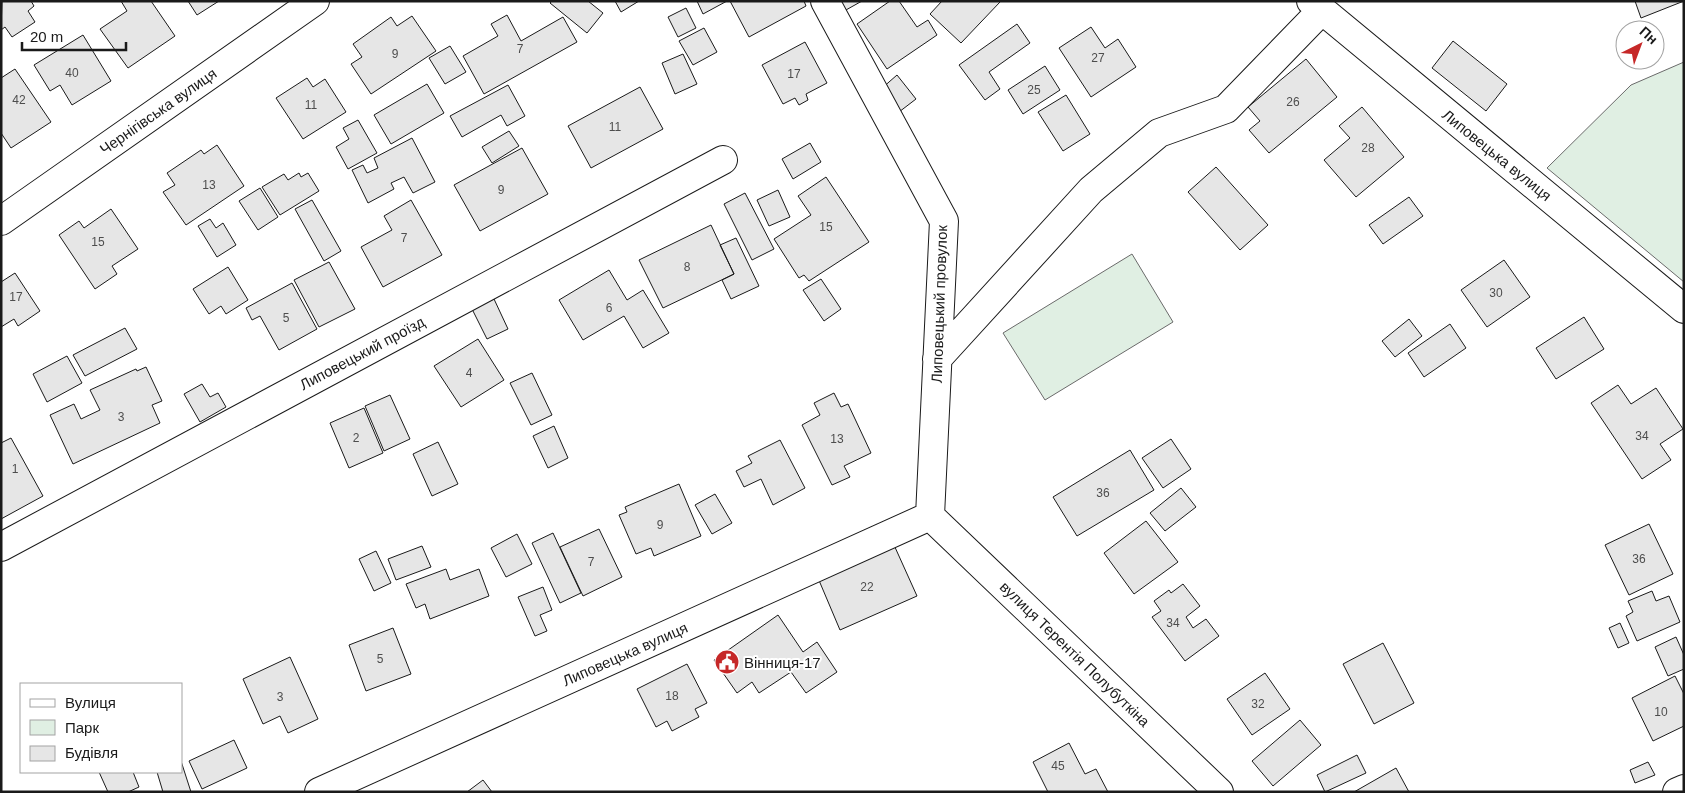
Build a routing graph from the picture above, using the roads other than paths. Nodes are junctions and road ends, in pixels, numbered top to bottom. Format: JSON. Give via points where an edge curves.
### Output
{"nodes":[{"id":1,"x":315,"y":1,"type":"edge"},
{"id":2,"x":825,"y":1,"type":"edge"},
{"id":3,"x":1316,"y":6,"type":"edge"},
{"id":4,"x":723,"y":160,"type":"dead end"},
{"id":5,"x":1,"y":221,"type":"edge"},
{"id":6,"x":1684,"y":309,"type":"edge"},
{"id":7,"x":937,"y":359,"type":"junction"},
{"id":8,"x":930,"y":516,"type":"junction"},
{"id":9,"x":1,"y":547,"type":"edge"},
{"id":10,"x":1684,"y":789,"type":"edge"},
{"id":11,"x":319,"y":792,"type":"edge"},
{"id":12,"x":1219,"y":792,"type":"edge"},
{"id":13,"x":1677,"y":792,"type":"edge"}],
"edges":[{"from":1,"to":5,"type":"street","name":"Чернігівська вулиця"},
{"from":2,"to":7,"type":"street","name":"Липовецький провулок","via":[[944,220]]},
{"from":3,"to":6,"type":"street","name":"Липовецька вулиця"},
{"from":3,"to":7,"type":"street","via":[[1226,110],[1159,132],[1091,190]]},
{"from":4,"to":9,"type":"street","name":"Липовецький проїзд"},
{"from":7,"to":8,"type":"street","name":"Липовецький провулок"},
{"from":8,"to":11,"type":"street","name":"Липовецька вулиця"},
{"from":8,"to":12,"type":"street","name":"вулиця Терентія Полубуткіна"},
{"from":10,"to":13,"type":"street"}]}
